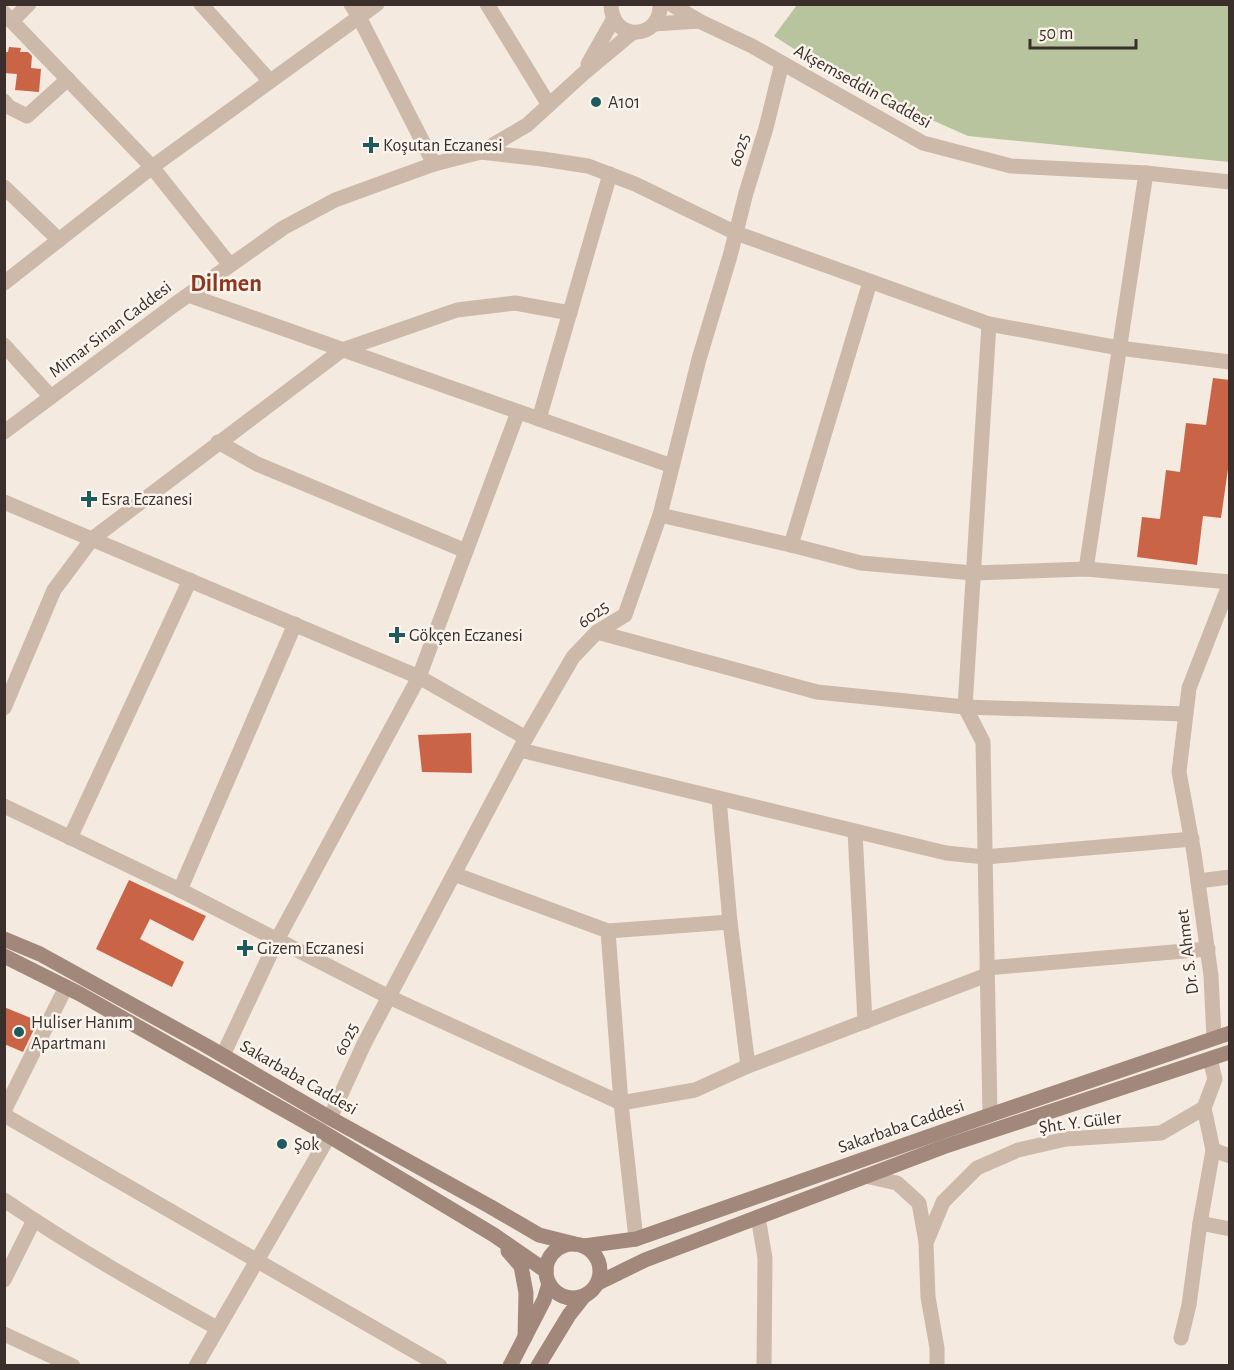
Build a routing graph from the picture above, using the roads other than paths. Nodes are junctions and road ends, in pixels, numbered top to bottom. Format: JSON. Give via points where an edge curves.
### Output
{"nodes":[{"id":1,"x":29,"y":4,"type":"edge"},
{"id":2,"x":201,"y":4,"type":"edge"},
{"id":3,"x":377,"y":4,"type":"edge"},
{"id":4,"x":487,"y":4,"type":"edge"},
{"id":5,"x":660,"y":4,"type":"edge"},
{"id":6,"x":671,"y":4,"type":"edge"},
{"id":7,"x":355,"y":11,"type":"edge"},
{"id":8,"x":612,"y":12,"type":"edge"},
{"id":9,"x":8,"y":17,"type":"edge"},
{"id":10,"x":699,"y":21,"type":"junction"},
{"id":11,"x":654,"y":24,"type":"junction"},
{"id":12,"x":632,"y":33,"type":"junction"},
{"id":13,"x":782,"y":63,"type":"junction"},
{"id":14,"x":584,"y":73,"type":"junction"},
{"id":15,"x":68,"y":79,"type":"junction"},
{"id":16,"x":270,"y":81,"type":"junction"},
{"id":17,"x":4,"y":101,"type":"edge"},
{"id":18,"x":549,"y":105,"type":"junction"},
{"id":19,"x":481,"y":152,"type":"junction"},
{"id":20,"x":434,"y":164,"type":"junction"},
{"id":21,"x":152,"y":167,"type":"junction"},
{"id":22,"x":1146,"y":173,"type":"junction"},
{"id":23,"x":610,"y":174,"type":"junction"},
{"id":24,"x":1230,"y":182,"type":"edge"},
{"id":25,"x":4,"y":187,"type":"edge"},
{"id":26,"x":736,"y":233,"type":"junction"},
{"id":27,"x":59,"y":240,"type":"junction"},
{"id":28,"x":230,"y":265,"type":"junction"},
{"id":29,"x":870,"y":282,"type":"junction"},
{"id":30,"x":4,"y":283,"type":"edge"},
{"id":31,"x":188,"y":295,"type":"junction"},
{"id":32,"x":570,"y":313,"type":"junction"},
{"id":33,"x":989,"y":324,"type":"junction"},
{"id":34,"x":4,"y":345,"type":"edge"},
{"id":35,"x":1119,"y":348,"type":"junction"},
{"id":36,"x":342,"y":350,"type":"junction"},
{"id":37,"x":1230,"y":362,"type":"edge"},
{"id":38,"x":51,"y":397,"type":"junction"},
{"id":39,"x":518,"y":412,"type":"junction"},
{"id":40,"x":539,"y":419,"type":"junction"},
{"id":41,"x":4,"y":432,"type":"edge"},
{"id":42,"x":218,"y":442,"type":"junction"},
{"id":43,"x":672,"y":466,"type":"junction"},
{"id":44,"x":4,"y":502,"type":"edge"},
{"id":45,"x":660,"y":515,"type":"junction"},
{"id":46,"x":92,"y":539,"type":"junction"},
{"id":47,"x":791,"y":545,"type":"junction"},
{"id":48,"x":466,"y":551,"type":"junction"},
{"id":49,"x":1086,"y":568,"type":"junction"},
{"id":50,"x":973,"y":573,"type":"junction"},
{"id":51,"x":190,"y":580,"type":"junction"},
{"id":52,"x":1230,"y":583,"type":"edge"},
{"id":53,"x":295,"y":624,"type":"junction"},
{"id":54,"x":597,"y":632,"type":"junction"},
{"id":55,"x":419,"y":676,"type":"junction"},
{"id":56,"x":965,"y":707,"type":"junction"},
{"id":57,"x":4,"y":708,"type":"edge"},
{"id":58,"x":1186,"y":714,"type":"junction"},
{"id":59,"x":523,"y":744,"type":"junction"},
{"id":60,"x":719,"y":799,"type":"junction"},
{"id":61,"x":4,"y":806,"type":"edge"},
{"id":62,"x":855,"y":832,"type":"junction"},
{"id":63,"x":70,"y":838,"type":"junction"},
{"id":64,"x":1191,"y":840,"type":"junction"},
{"id":65,"x":985,"y":857,"type":"junction"},
{"id":66,"x":454,"y":874,"type":"junction"},
{"id":67,"x":1230,"y":877,"type":"edge"},
{"id":68,"x":1198,"y":880,"type":"junction"},
{"id":69,"x":180,"y":890,"type":"junction"},
{"id":70,"x":730,"y":922,"type":"junction"},
{"id":71,"x":608,"y":931,"type":"junction"},
{"id":72,"x":4,"y":939,"type":"edge"},
{"id":73,"x":277,"y":939,"type":"junction"},
{"id":74,"x":1208,"y":949,"type":"junction"},
{"id":75,"x":4,"y":956,"type":"edge"},
{"id":76,"x":987,"y":972,"type":"junction"},
{"id":77,"x":66,"y":987,"type":"junction"},
{"id":78,"x":389,"y":997,"type":"junction"},
{"id":79,"x":865,"y":1022,"type":"junction"},
{"id":80,"x":1230,"y":1033,"type":"edge"},
{"id":81,"x":1214,"y":1038,"type":"junction"},
{"id":82,"x":1230,"y":1052,"type":"edge"},
{"id":83,"x":223,"y":1055,"type":"junction"},
{"id":84,"x":1210,"y":1059,"type":"junction"},
{"id":85,"x":748,"y":1066,"type":"junction"},
{"id":86,"x":621,"y":1103,"type":"junction"},
{"id":87,"x":1204,"y":1108,"type":"junction"},
{"id":88,"x":4,"y":1113,"type":"edge"},
{"id":89,"x":990,"y":1115,"type":"junction"},
{"id":90,"x":330,"y":1118,"type":"junction"},
{"id":91,"x":329,"y":1136,"type":"junction"},
{"id":92,"x":1213,"y":1150,"type":"junction"},
{"id":93,"x":1230,"y":1156,"type":"edge"},
{"id":94,"x":865,"y":1176,"type":"junction"},
{"id":95,"x":4,"y":1200,"type":"edge"},
{"id":96,"x":758,"y":1217,"type":"junction"},
{"id":97,"x":34,"y":1220,"type":"junction"},
{"id":98,"x":1200,"y":1223,"type":"junction"},
{"id":99,"x":1230,"y":1229,"type":"edge"},
{"id":100,"x":494,"y":1235,"type":"junction"},
{"id":101,"x":636,"y":1239,"type":"junction"},
{"id":102,"x":926,"y":1243,"type":"junction"},
{"id":103,"x":579,"y":1245,"type":"junction"},
{"id":104,"x":257,"y":1261,"type":"junction"},
{"id":105,"x":547,"y":1277,"type":"junction"},
{"id":106,"x":4,"y":1280,"type":"edge"},
{"id":107,"x":598,"y":1283,"type":"junction"},
{"id":108,"x":584,"y":1296,"type":"junction"},
{"id":109,"x":218,"y":1328,"type":"junction"},
{"id":110,"x":4,"y":1334,"type":"edge"},
{"id":111,"x":525,"y":1337,"type":"junction"},
{"id":112,"x":1181,"y":1338,"type":"dead end"},
{"id":113,"x":73,"y":1365,"type":"edge"},
{"id":114,"x":196,"y":1365,"type":"edge"},
{"id":115,"x":440,"y":1365,"type":"edge"},
{"id":116,"x":510,"y":1365,"type":"edge"},
{"id":117,"x":538,"y":1365,"type":"edge"},
{"id":118,"x":764,"y":1365,"type":"edge"},
{"id":119,"x":937,"y":1365,"type":"edge"}],
"edges":[{"from":1,"to":9,"type":"street"},
{"from":2,"to":16,"type":"street"},
{"from":3,"to":7,"type":"street"},
{"from":4,"to":18,"type":"street"},
{"from":5,"to":11,"type":"street"},
{"from":6,"to":10,"type":"street","name":"Akşemseddin Caddesi"},
{"from":7,"to":16,"type":"street"},
{"from":7,"to":20,"type":"street"},
{"from":8,"to":12,"type":"street","via":[[618,26]]},
{"from":8,"to":14,"type":"street"},
{"from":9,"to":15,"type":"street"},
{"from":10,"to":11,"type":"street","name":"Mimar Sinan Caddesi"},
{"from":10,"to":13,"type":"street","name":"Akşemseddin Caddesi"},
{"from":11,"to":12,"type":"street","name":"Mimar Sinan Caddesi"},
{"from":12,"to":14,"type":"street","name":"Mimar Sinan Caddesi"},
{"from":13,"to":22,"type":"street","name":"Akşemseddin Caddesi","via":[[922,143],[1011,166]]},
{"from":13,"to":26,"type":"street","name":"6025"},
{"from":14,"to":18,"type":"street","name":"Mimar Sinan Caddesi"},
{"from":15,"to":17,"type":"street","via":[[27,116]]},
{"from":15,"to":21,"type":"street"},
{"from":16,"to":21,"type":"street"},
{"from":18,"to":19,"type":"street","name":"Mimar Sinan Caddesi","via":[[527,125]]},
{"from":19,"to":20,"type":"street","name":"Mimar Sinan Caddesi"},
{"from":19,"to":23,"type":"street","via":[[588,166]]},
{"from":20,"to":28,"type":"street","name":"Mimar Sinan Caddesi","via":[[335,200],[283,228]]},
{"from":21,"to":27,"type":"street"},
{"from":21,"to":28,"type":"street"},
{"from":22,"to":24,"type":"street","name":"Akşemseddin Caddesi"},
{"from":22,"to":35,"type":"street"},
{"from":23,"to":26,"type":"street"},
{"from":23,"to":32,"type":"street"},
{"from":25,"to":27,"type":"street"},
{"from":26,"to":29,"type":"street"},
{"from":26,"to":43,"type":"street","name":"6025"},
{"from":27,"to":30,"type":"street"},
{"from":28,"to":31,"type":"street","name":"Mimar Sinan Caddesi"},
{"from":29,"to":33,"type":"street"},
{"from":29,"to":47,"type":"street"},
{"from":31,"to":36,"type":"street"},
{"from":31,"to":38,"type":"street","name":"Mimar Sinan Caddesi"},
{"from":32,"to":36,"type":"street","via":[[515,303],[457,310]]},
{"from":32,"to":40,"type":"street"},
{"from":33,"to":35,"type":"street"},
{"from":33,"to":50,"type":"street"},
{"from":34,"to":38,"type":"street"},
{"from":35,"to":37,"type":"street"},
{"from":35,"to":49,"type":"street"},
{"from":36,"to":39,"type":"street"},
{"from":36,"to":42,"type":"street"},
{"from":38,"to":41,"type":"street","name":"Mimar Sinan Caddesi"},
{"from":39,"to":40,"type":"street"},
{"from":39,"to":48,"type":"street"},
{"from":40,"to":43,"type":"street"},
{"from":42,"to":46,"type":"street"},
{"from":42,"to":48,"type":"street","via":[[257,464]]},
{"from":43,"to":45,"type":"street","name":"6025"},
{"from":44,"to":46,"type":"street"},
{"from":45,"to":47,"type":"street"},
{"from":45,"to":54,"type":"street","name":"6025","via":[[625,615]]},
{"from":46,"to":51,"type":"street"},
{"from":46,"to":57,"type":"street","via":[[54,590]]},
{"from":47,"to":50,"type":"street","via":[[861,563]]},
{"from":48,"to":55,"type":"street"},
{"from":49,"to":50,"type":"street"},
{"from":49,"to":52,"type":"street"},
{"from":50,"to":56,"type":"street"},
{"from":51,"to":53,"type":"street"},
{"from":51,"to":63,"type":"street"},
{"from":52,"to":58,"type":"street","name":"Dr. S. Ahmet","via":[[1189,688]]},
{"from":53,"to":55,"type":"street"},
{"from":53,"to":69,"type":"street"},
{"from":54,"to":56,"type":"street","via":[[818,692]]},
{"from":54,"to":59,"type":"street","name":"6025","via":[[573,657]]},
{"from":55,"to":59,"type":"street"},
{"from":55,"to":73,"type":"street"},
{"from":56,"to":58,"type":"street"},
{"from":56,"to":65,"type":"street","via":[[983,742]]},
{"from":58,"to":64,"type":"street","name":"Dr. S. Ahmet","via":[[1179,772]]},
{"from":59,"to":60,"type":"street"},
{"from":59,"to":66,"type":"street","name":"6025"},
{"from":60,"to":62,"type":"street"},
{"from":60,"to":70,"type":"street"},
{"from":61,"to":63,"type":"street"},
{"from":62,"to":65,"type":"street","via":[[946,854]]},
{"from":62,"to":79,"type":"street"},
{"from":63,"to":69,"type":"street"},
{"from":64,"to":65,"type":"street"},
{"from":64,"to":68,"type":"street","name":"Dr. S. Ahmet"},
{"from":65,"to":76,"type":"street"},
{"from":66,"to":71,"type":"street"},
{"from":66,"to":78,"type":"street","name":"6025"},
{"from":67,"to":68,"type":"street"},
{"from":68,"to":74,"type":"street","name":"Dr. S. Ahmet"},
{"from":69,"to":73,"type":"street"},
{"from":70,"to":71,"type":"street"},
{"from":70,"to":85,"type":"street"},
{"from":71,"to":86,"type":"street"},
{"from":72,"to":83,"type":"main road","name":"Sakarbaba Caddesi","via":[[40,954]]},
{"from":73,"to":78,"type":"street"},
{"from":73,"to":83,"type":"street"},
{"from":74,"to":76,"type":"street"},
{"from":74,"to":81,"type":"street","name":"Dr. S. Ahmet"},
{"from":75,"to":77,"type":"main road","name":"Sakarbaba Caddesi"},
{"from":76,"to":79,"type":"street"},
{"from":76,"to":89,"type":"street"},
{"from":77,"to":88,"type":"street"},
{"from":77,"to":91,"type":"main road","name":"Sakarbaba Caddesi"},
{"from":78,"to":86,"type":"street"},
{"from":78,"to":90,"type":"street","name":"6025"},
{"from":79,"to":85,"type":"street"},
{"from":80,"to":81,"type":"main road","name":"Sakarbaba Caddesi"},
{"from":81,"to":89,"type":"main road","name":"Sakarbaba Caddesi"},
{"from":82,"to":84,"type":"main road","name":"Sakarbaba Caddesi"},
{"from":83,"to":90,"type":"main road","name":"Sakarbaba Caddesi"},
{"from":84,"to":87,"type":"street","via":[[1215,1079]]},
{"from":84,"to":94,"type":"main road","name":"Sakarbaba Caddesi","via":[[943,1146]]},
{"from":85,"to":86,"type":"street","via":[[695,1090]]},
{"from":86,"to":101,"type":"street"},
{"from":87,"to":92,"type":"street"},
{"from":87,"to":102,"type":"street","name":"Şht. Y. Güler","via":[[1161,1133],[1065,1139],[1018,1150],[977,1168],[943,1202]]},
{"from":88,"to":104,"type":"street"},
{"from":89,"to":101,"type":"main road","name":"Sakarbaba Caddesi"},
{"from":90,"to":103,"type":"main road","name":"Sakarbaba Caddesi","via":[[539,1235]]},
{"from":91,"to":100,"type":"main road","name":"Sakarbaba Caddesi"},
{"from":91,"to":104,"type":"street"},
{"from":92,"to":93,"type":"street"},
{"from":92,"to":98,"type":"street"},
{"from":94,"to":96,"type":"main road","name":"Sakarbaba Caddesi"},
{"from":94,"to":102,"type":"street","via":[[897,1183],[919,1203]]},
{"from":95,"to":97,"type":"street"},
{"from":96,"to":107,"type":"main road","name":"Sakarbaba Caddesi","via":[[645,1260]]},
{"from":96,"to":118,"type":"street","via":[[765,1258]]},
{"from":97,"to":106,"type":"street"},
{"from":97,"to":109,"type":"street"},
{"from":98,"to":99,"type":"street"},
{"from":98,"to":112,"type":"street"},
{"from":100,"to":105,"type":"main road","name":"Sakarbaba Caddesi"},
{"from":100,"to":111,"type":"main road","via":[[520,1266],[526,1293]]},
{"from":101,"to":103,"type":"main road","name":"Sakarbaba Caddesi"},
{"from":102,"to":119,"type":"street","name":"Şht. Y. Güler"},
{"from":103,"to":105,"type":"main road","via":[[566,1245],[551,1254]]},
{"from":103,"to":107,"type":"main road","via":[[597,1257]]},
{"from":104,"to":109,"type":"street"},
{"from":104,"to":115,"type":"street"},
{"from":105,"to":108,"type":"main road","via":[[560,1295]]},
{"from":105,"to":111,"type":"main road","via":[[544,1300]]},
{"from":107,"to":108,"type":"main road"},
{"from":108,"to":117,"type":"main road"},
{"from":109,"to":114,"type":"street"},
{"from":110,"to":113,"type":"street"},
{"from":111,"to":116,"type":"main road"}]}
